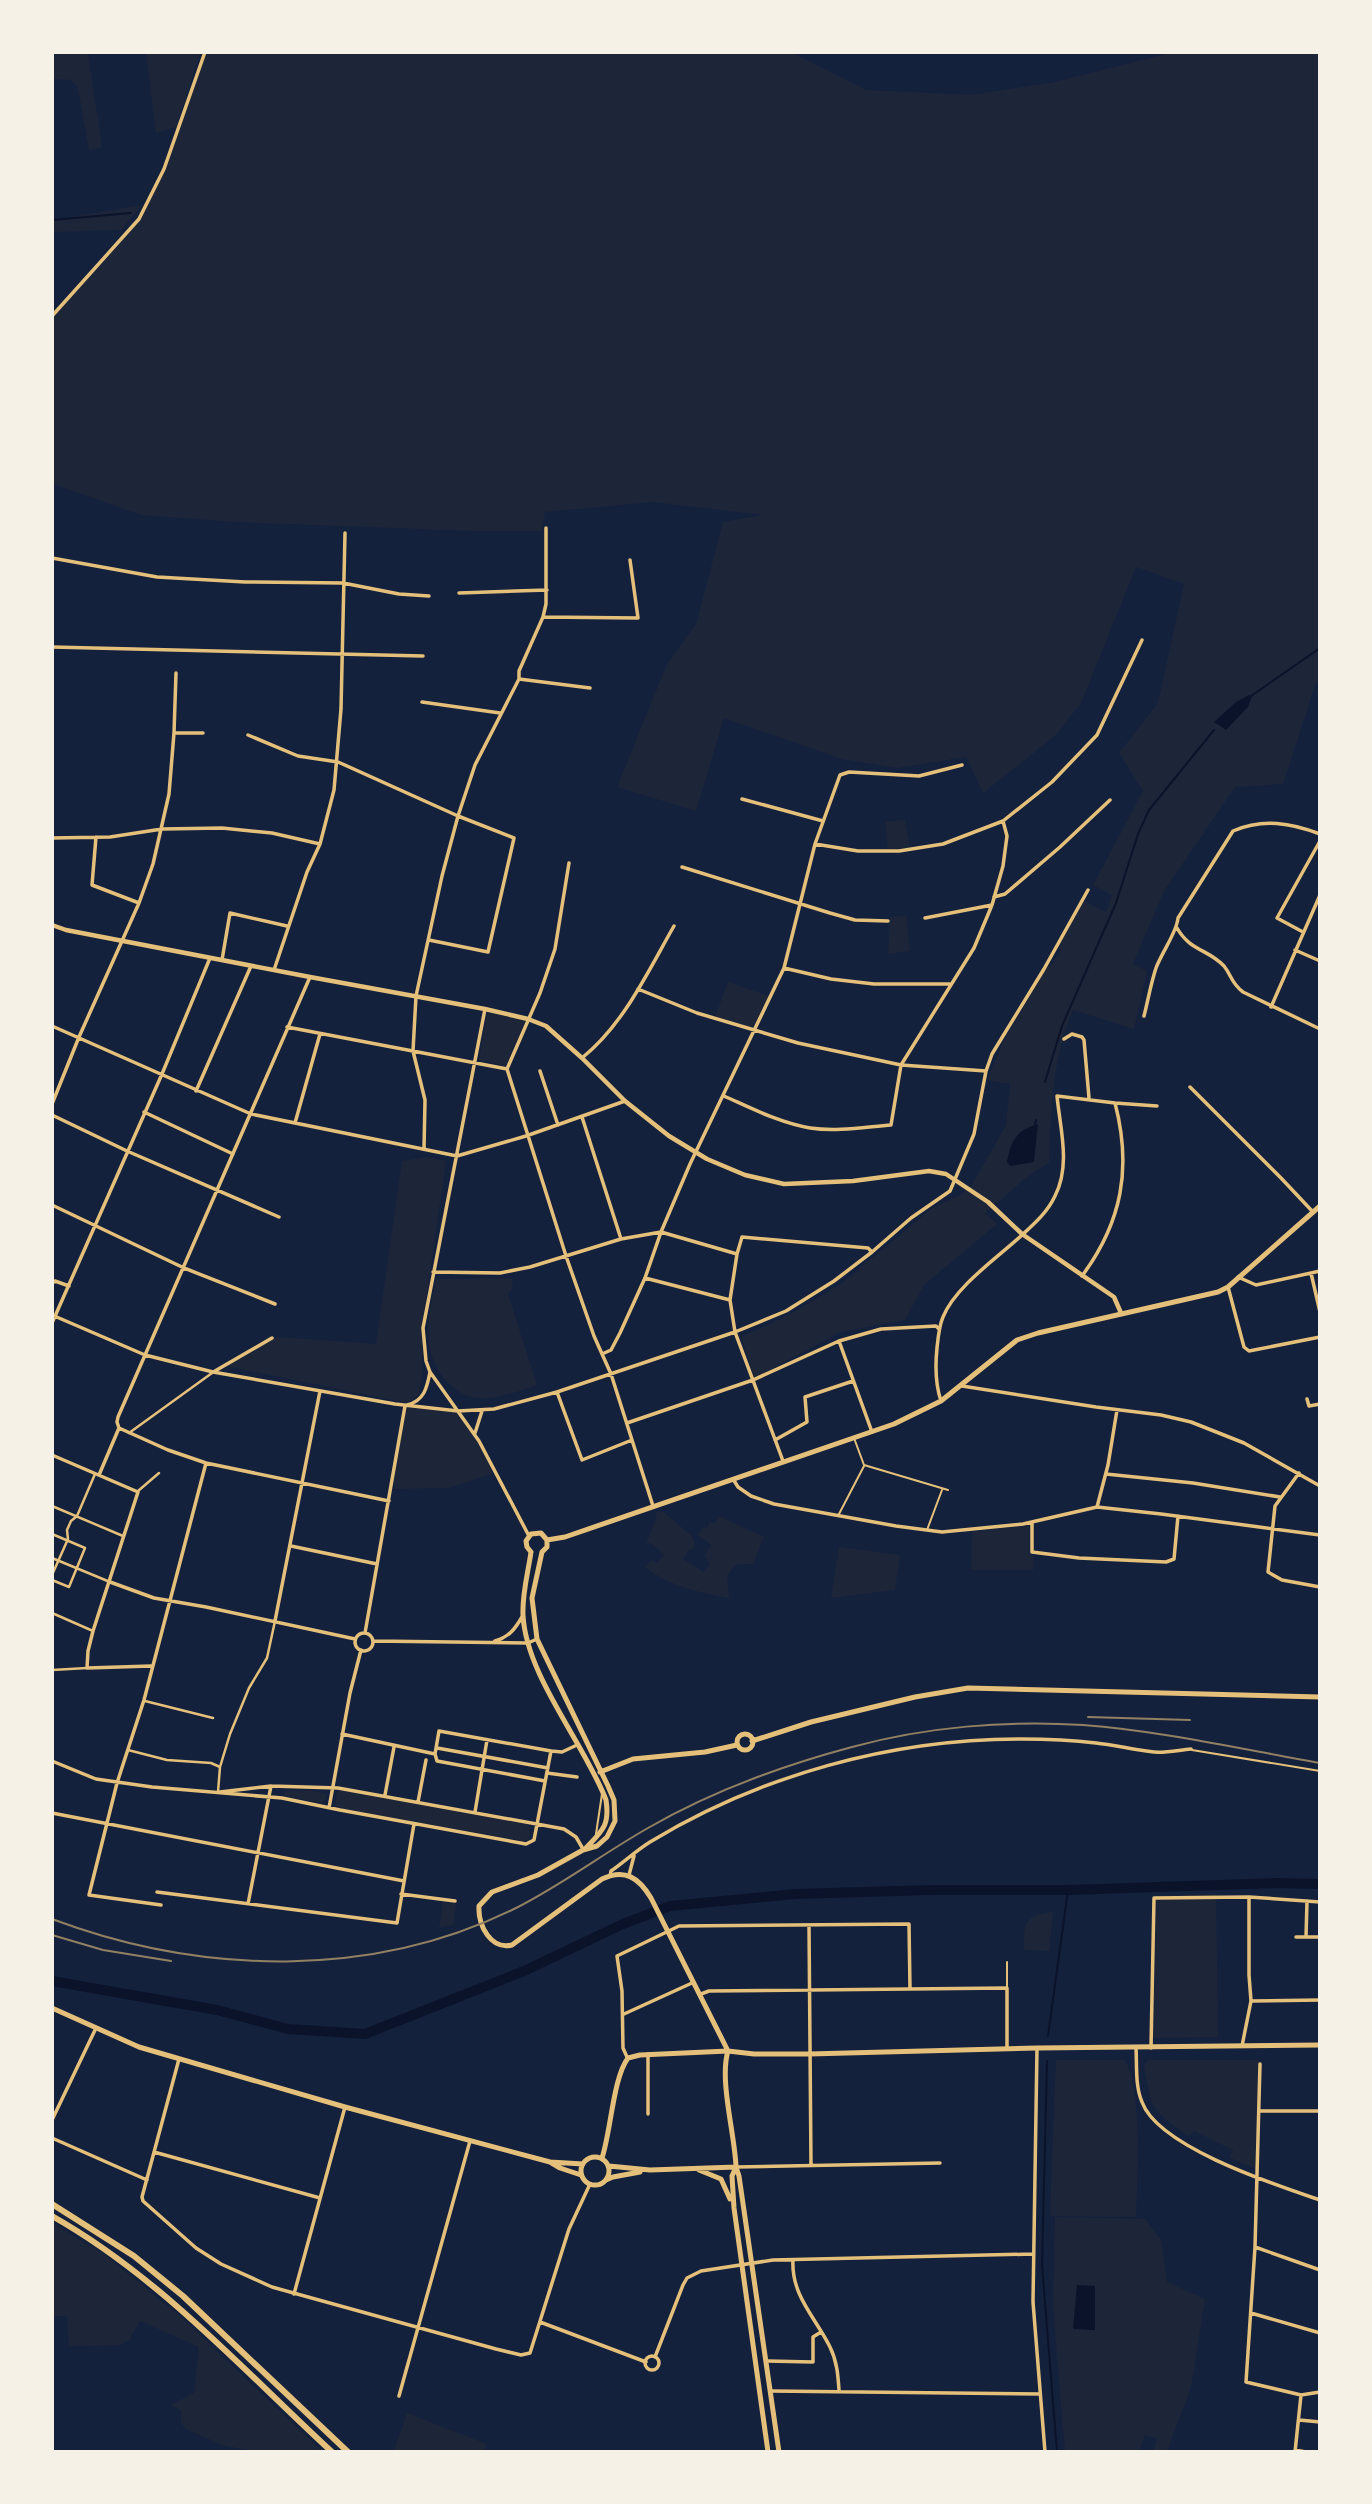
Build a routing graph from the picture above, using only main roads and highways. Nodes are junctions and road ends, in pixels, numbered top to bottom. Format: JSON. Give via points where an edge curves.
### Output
{"nodes":[{"id":1,"x":1320,"y":1206,"type":"edge"},
{"id":2,"x":547,"y":1540,"type":"junction"},
{"id":3,"x":531,"y":1552,"type":"junction"},
{"id":4,"x":542,"y":1552,"type":"junction"},
{"id":5,"x":1320,"y":1697,"type":"edge"},
{"id":6,"x":752,"y":1741,"type":"junction"},
{"id":7,"x":737,"y":1745,"type":"junction"},
{"id":8,"x":601,"y":1771,"type":"junction"},
{"id":9,"x":594,"y":1774,"type":"junction"},
{"id":10,"x":583,"y":1850,"type":"junction"},
{"id":11,"x":52,"y":2008,"type":"edge"},
{"id":12,"x":1320,"y":2045,"type":"edge"},
{"id":13,"x":728,"y":2051,"type":"junction"},
{"id":14,"x":601,"y":2158,"type":"junction"},
{"id":15,"x":550,"y":2162,"type":"junction"},
{"id":16,"x":583,"y":2164,"type":"junction"},
{"id":17,"x":609,"y":2166,"type":"junction"},
{"id":18,"x":736,"y":2167,"type":"junction"},
{"id":19,"x":696,"y":2169,"type":"junction"},
{"id":20,"x":650,"y":2171,"type":"junction"},
{"id":21,"x":582,"y":2175,"type":"junction"},
{"id":22,"x":606,"y":2180,"type":"junction"},
{"id":23,"x":52,"y":2204,"type":"edge"},
{"id":24,"x":734,"y":2208,"type":"junction"},
{"id":25,"x":52,"y":2216,"type":"edge"},
{"id":26,"x":755,"y":2367,"type":"junction"},
{"id":27,"x":767,"y":2375,"type":"junction"},
{"id":28,"x":332,"y":2452,"type":"edge"},
{"id":29,"x":348,"y":2452,"type":"edge"},
{"id":30,"x":768,"y":2452,"type":"edge"},
{"id":31,"x":779,"y":2452,"type":"edge"}],
"edges":[{"from":1,"to":2,"type":"main road","via":[[1228,1287],[1041,1331],[1017,1340],[941,1401],[872,1432]]},
{"from":2,"to":3,"type":"main road","via":[[534,1532],[526,1544]]},
{"from":2,"to":4,"type":"main road"},
{"from":3,"to":4,"type":"main road"},
{"from":3,"to":9,"type":"main road","via":[[523,1597],[528,1643]]},
{"from":4,"to":8,"type":"main road","via":[[532,1598],[537,1639]]},
{"from":5,"to":6,"type":"main road","via":[[968,1688],[811,1722]]},
{"from":6,"to":7,"type":"main road","via":[[747,1750]]},
{"from":6,"to":7,"type":"main road","via":[[742,1735]]},
{"from":7,"to":8,"type":"main road","via":[[634,1759]]},
{"from":8,"to":9,"type":"main road"},
{"from":8,"to":10,"type":"main road","via":[[614,1800],[615,1821],[607,1837]]},
{"from":9,"to":10,"type":"main road","via":[[608,1811],[603,1831]]},
{"from":10,"to":13,"type":"main road","via":[[538,1875],[492,1892],[479,1906],[489,1937],[500,1946],[512,1945],[610,1876],[629,1875],[651,1898]]},
{"from":11,"to":15,"type":"main road","via":[[139,2047]]},
{"from":12,"to":13,"type":"main road","via":[[809,2054]]},
{"from":13,"to":14,"type":"main road","via":[[628,2058],[620,2073]]},
{"from":13,"to":18,"type":"main road","via":[[726,2077]]},
{"from":14,"to":16,"type":"main road","via":[[589,2158]]},
{"from":14,"to":17,"type":"main road"},
{"from":15,"to":16,"type":"main road"},
{"from":15,"to":21,"type":"main road"},
{"from":16,"to":21,"type":"main road"},
{"from":17,"to":20,"type":"main road"},
{"from":17,"to":22,"type":"main road"},
{"from":18,"to":19,"type":"main road"},
{"from":18,"to":24,"type":"main road","via":[[732,2176]]},
{"from":18,"to":27,"type":"main road"},
{"from":19,"to":20,"type":"main road"},
{"from":19,"to":24,"type":"main road","via":[[721,2179]]},
{"from":20,"to":22,"type":"main road"},
{"from":21,"to":22,"type":"main road","via":[[590,2184]]},
{"from":23,"to":29,"type":"highway","via":[[116,2244],[183,2296]]},
{"from":24,"to":26,"type":"main road"},
{"from":25,"to":28,"type":"highway","via":[[177,2304]]},
{"from":26,"to":27,"type":"main road"},
{"from":26,"to":30,"type":"main road"},
{"from":27,"to":31,"type":"main road"}]}
